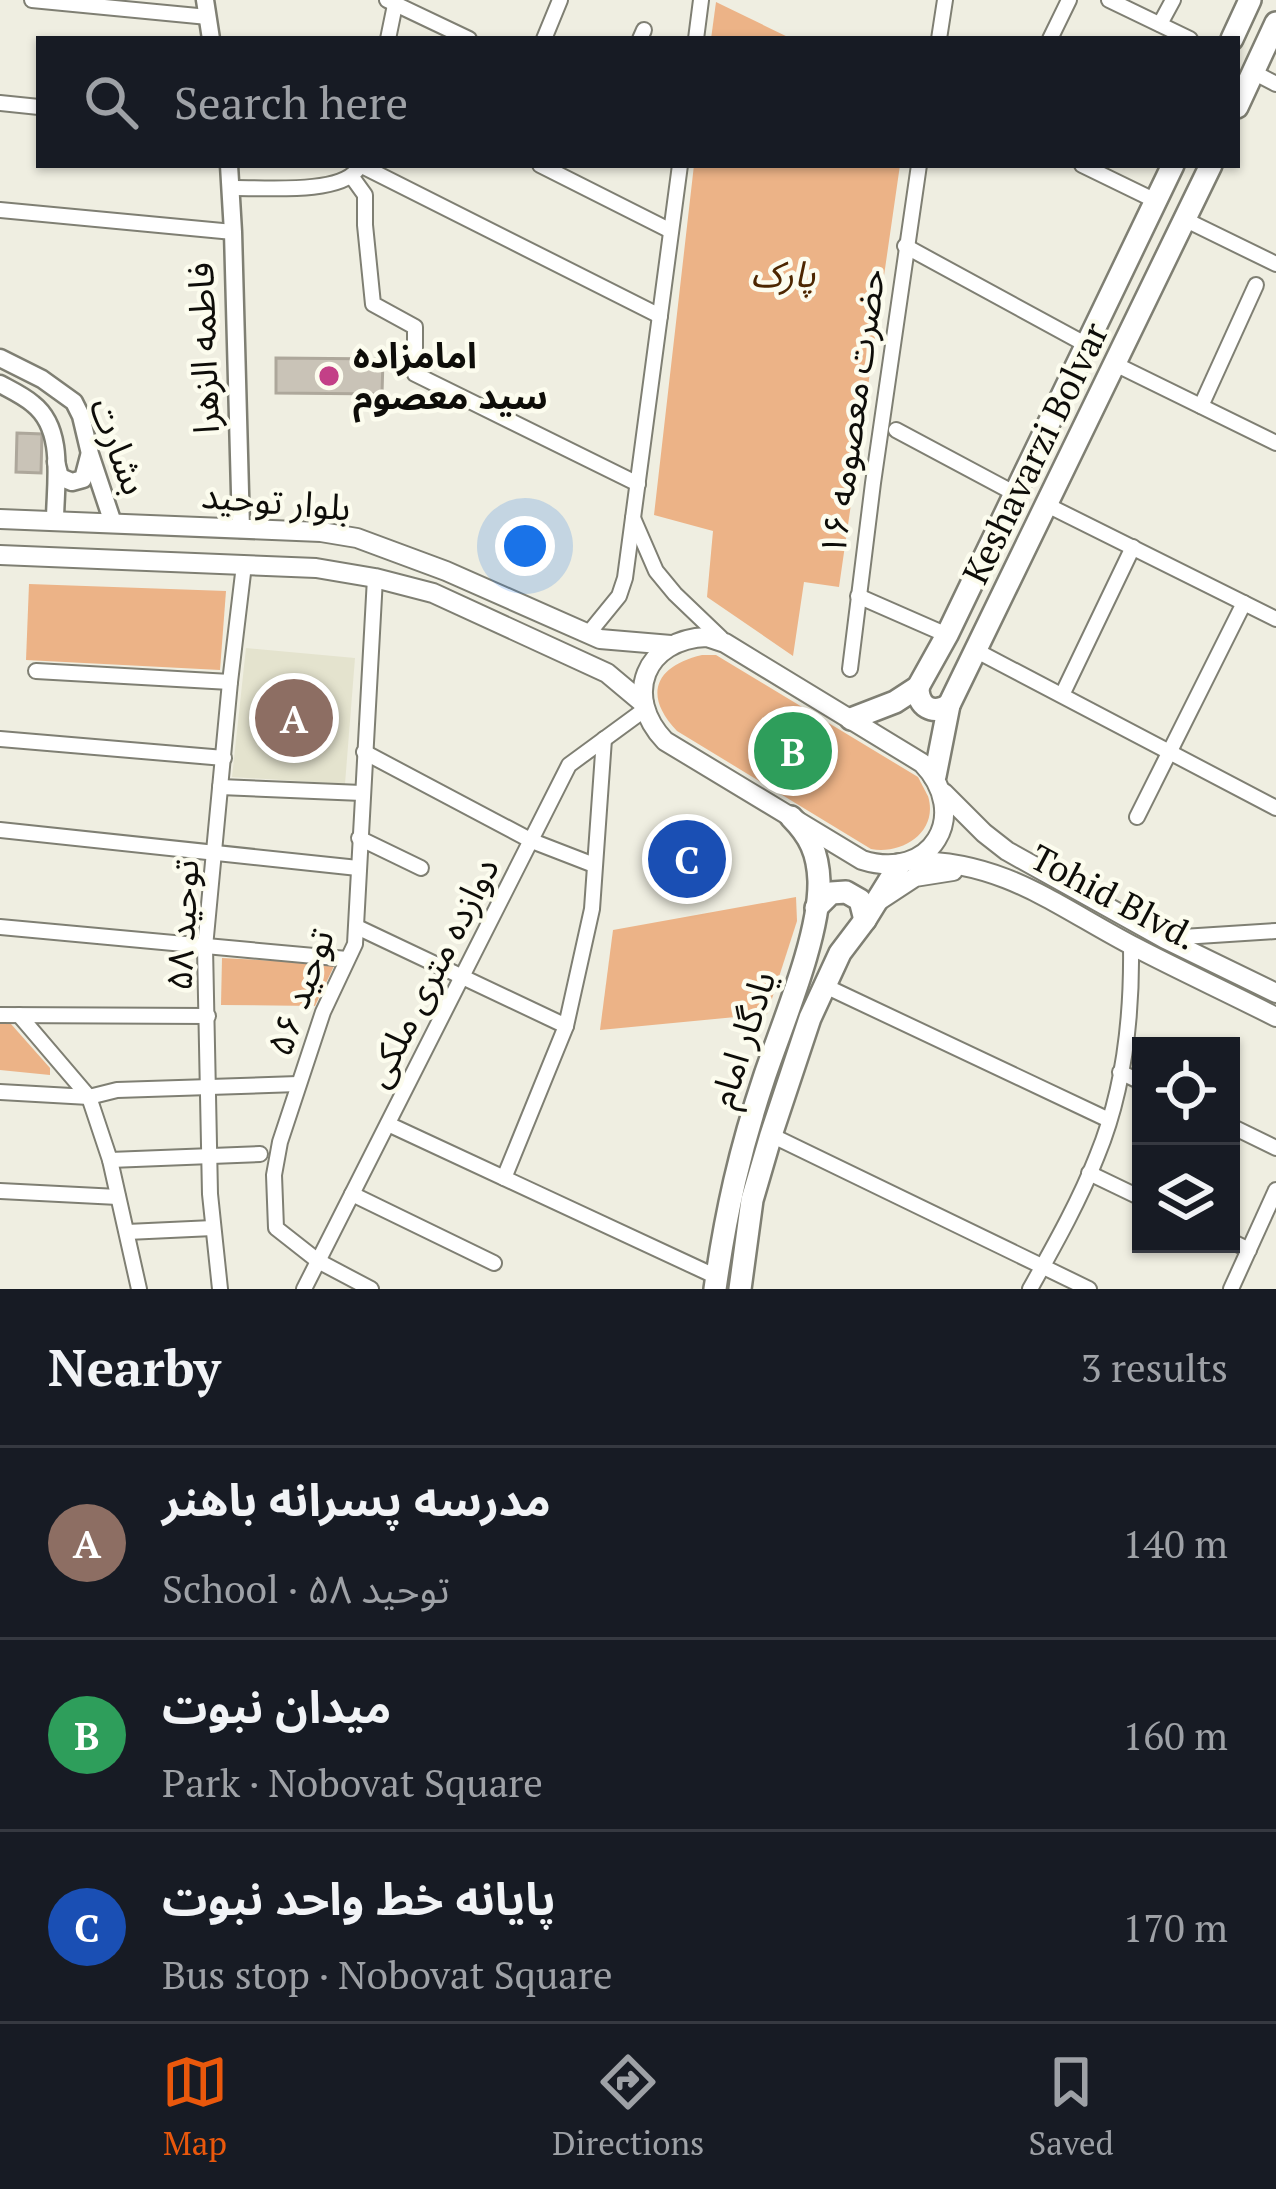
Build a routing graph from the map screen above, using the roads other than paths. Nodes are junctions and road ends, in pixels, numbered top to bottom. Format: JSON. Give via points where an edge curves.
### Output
{"nodes":[{"id":1,"x":32,"y":0,"type":"edge"},
{"id":2,"x":560,"y":0,"type":"edge"},
{"id":3,"x":701,"y":0,"type":"edge"},
{"id":4,"x":945,"y":0,"type":"edge"},
{"id":5,"x":1069,"y":0,"type":"edge"},
{"id":6,"x":1109,"y":0,"type":"edge"},
{"id":7,"x":1173,"y":0,"type":"edge"},
{"id":8,"x":1250,"y":0,"type":"edge"},
{"id":9,"x":393,"y":1,"type":"edge"},
{"id":10,"x":206,"y":8,"type":"edge"},
{"id":11,"x":1276,"y":23,"type":"edge"},
{"id":12,"x":1160,"y":24,"type":"junction"},
{"id":13,"x":388,"y":36,"type":"edge"},
{"id":14,"x":463,"y":36,"type":"edge"},
{"id":15,"x":545,"y":36,"type":"edge"},
{"id":16,"x":696,"y":36,"type":"edge"},
{"id":17,"x":939,"y":36,"type":"edge"},
{"id":18,"x":1051,"y":36,"type":"edge"},
{"id":19,"x":1184,"y":36,"type":"edge"},
{"id":20,"x":1233,"y":36,"type":"edge"},
{"id":21,"x":1252,"y":72,"type":"junction"},
{"id":22,"x":1276,"y":84,"type":"edge"},
{"id":23,"x":1240,"y":99,"type":"edge"},
{"id":24,"x":0,"y":104,"type":"edge"},
{"id":25,"x":36,"y":106,"type":"edge"},
{"id":26,"x":229,"y":168,"type":"edge"},
{"id":27,"x":546,"y":168,"type":"edge"},
{"id":28,"x":680,"y":168,"type":"edge"},
{"id":29,"x":918,"y":168,"type":"edge"},
{"id":30,"x":1088,"y":168,"type":"edge"},
{"id":31,"x":1172,"y":168,"type":"edge"},
{"id":32,"x":1209,"y":168,"type":"edge"},
{"id":33,"x":357,"y":169,"type":"edge"},
{"id":34,"x":230,"y":188,"type":"junction"},
{"id":35,"x":1156,"y":201,"type":"junction"},
{"id":36,"x":0,"y":209,"type":"edge"},
{"id":37,"x":1186,"y":220,"type":"junction"},
{"id":38,"x":671,"y":231,"type":"junction"},
{"id":39,"x":233,"y":232,"type":"junction"},
{"id":40,"x":905,"y":246,"type":"junction"},
{"id":41,"x":1276,"y":264,"type":"edge"},
{"id":42,"x":1256,"y":285,"type":"dead end"},
{"id":43,"x":660,"y":316,"type":"junction"},
{"id":44,"x":1085,"y":344,"type":"junction"},
{"id":45,"x":0,"y":358,"type":"edge"},
{"id":46,"x":1115,"y":364,"type":"junction"},
{"id":47,"x":0,"y":385,"type":"edge"},
{"id":48,"x":1201,"y":406,"type":"junction"},
{"id":49,"x":896,"y":430,"type":"dead end"},
{"id":50,"x":1275,"y":440,"type":"edge"},
{"id":51,"x":90,"y":454,"type":"junction"},
{"id":52,"x":56,"y":461,"type":"junction"},
{"id":53,"x":638,"y":484,"type":"junction"},
{"id":54,"x":1014,"y":493,"type":"junction"},
{"id":55,"x":1045,"y":504,"type":"junction"},
{"id":56,"x":633,"y":518,"type":"junction"},
{"id":57,"x":0,"y":519,"type":"edge"},
{"id":58,"x":55,"y":521,"type":"junction"},
{"id":59,"x":113,"y":523,"type":"junction"},
{"id":60,"x":241,"y":529,"type":"junction"},
{"id":61,"x":1133,"y":548,"type":"junction"},
{"id":62,"x":0,"y":555,"type":"edge"},
{"id":63,"x":244,"y":565,"type":"junction"},
{"id":64,"x":375,"y":578,"type":"junction"},
{"id":65,"x":858,"y":596,"type":"junction"},
{"id":66,"x":1244,"y":603,"type":"junction"},
{"id":67,"x":1276,"y":619,"type":"edge"},
{"id":68,"x":947,"y":635,"type":"junction"},
{"id":69,"x":594,"y":636,"type":"junction"},
{"id":70,"x":725,"y":643,"type":"junction"},
{"id":71,"x":671,"y":645,"type":"junction"},
{"id":72,"x":975,"y":650,"type":"junction"},
{"id":73,"x":850,"y":669,"type":"dead end"},
{"id":74,"x":36,"y":671,"type":"dead end"},
{"id":75,"x":607,"y":673,"type":"junction"},
{"id":76,"x":230,"y":682,"type":"junction"},
{"id":77,"x":918,"y":687,"type":"junction"},
{"id":78,"x":1062,"y":695,"type":"junction"},
{"id":79,"x":949,"y":705,"type":"junction"},
{"id":80,"x":644,"y":707,"type":"junction"},
{"id":81,"x":850,"y":719,"type":"junction"},
{"id":82,"x":0,"y":739,"type":"edge"},
{"id":83,"x":604,"y":740,"type":"junction"},
{"id":84,"x":364,"y":752,"type":"junction"},
{"id":85,"x":1169,"y":752,"type":"junction"},
{"id":86,"x":224,"y":758,"type":"junction"},
{"id":87,"x":939,"y":785,"type":"junction"},
{"id":88,"x":220,"y":787,"type":"junction"},
{"id":89,"x":362,"y":793,"type":"junction"},
{"id":90,"x":1276,"y":808,"type":"edge"},
{"id":91,"x":790,"y":817,"type":"junction"},
{"id":92,"x":1137,"y":818,"type":"dead end"},
{"id":93,"x":0,"y":830,"type":"edge"},
{"id":94,"x":359,"y":838,"type":"junction"},
{"id":95,"x":532,"y":841,"type":"junction"},
{"id":96,"x":215,"y":852,"type":"junction"},
{"id":97,"x":906,"y":863,"type":"junction"},
{"id":98,"x":594,"y":865,"type":"junction"},
{"id":99,"x":358,"y":868,"type":"junction"},
{"id":100,"x":421,"y":868,"type":"dead end"},
{"id":101,"x":1012,"y":880,"type":"junction"},
{"id":102,"x":816,"y":908,"type":"junction"},
{"id":103,"x":871,"y":912,"type":"junction"},
{"id":104,"x":0,"y":927,"type":"edge"},
{"id":105,"x":357,"y":927,"type":"junction"},
{"id":106,"x":1276,"y":931,"type":"edge"},
{"id":107,"x":1166,"y":939,"type":"junction"},
{"id":108,"x":1131,"y":946,"type":"junction"},
{"id":109,"x":205,"y":947,"type":"junction"},
{"id":110,"x":347,"y":959,"type":"junction"},
{"id":111,"x":461,"y":977,"type":"junction"},
{"id":112,"x":823,"y":985,"type":"junction"},
{"id":113,"x":1276,"y":993,"type":"edge"},
{"id":114,"x":0,"y":1015,"type":"edge"},
{"id":115,"x":19,"y":1015,"type":"junction"},
{"id":116,"x":208,"y":1016,"type":"junction"},
{"id":117,"x":1276,"y":1016,"type":"edge"},
{"id":118,"x":566,"y":1026,"type":"junction"},
{"id":119,"x":1120,"y":1072,"type":"junction"},
{"id":120,"x":1132,"y":1078,"type":"edge"},
{"id":121,"x":298,"y":1084,"type":"junction"},
{"id":122,"x":209,"y":1085,"type":"junction"},
{"id":123,"x":0,"y":1092,"type":"edge"},
{"id":124,"x":88,"y":1096,"type":"junction"},
{"id":125,"x":1109,"y":1120,"type":"junction"},
{"id":126,"x":388,"y":1124,"type":"junction"},
{"id":127,"x":1240,"y":1130,"type":"edge"},
{"id":128,"x":770,"y":1135,"type":"junction"},
{"id":129,"x":1276,"y":1148,"type":"edge"},
{"id":130,"x":260,"y":1154,"type":"dead end"},
{"id":131,"x":208,"y":1155,"type":"junction"},
{"id":132,"x":110,"y":1160,"type":"junction"},
{"id":133,"x":1090,"y":1173,"type":"junction"},
{"id":134,"x":504,"y":1178,"type":"junction"},
{"id":135,"x":1276,"y":1190,"type":"edge"},
{"id":136,"x":0,"y":1191,"type":"edge"},
{"id":137,"x":352,"y":1194,"type":"junction"},
{"id":138,"x":1132,"y":1194,"type":"edge"},
{"id":139,"x":118,"y":1197,"type":"junction"},
{"id":140,"x":213,"y":1228,"type":"junction"},
{"id":141,"x":127,"y":1232,"type":"junction"},
{"id":142,"x":1240,"y":1246,"type":"edge"},
{"id":143,"x":1249,"y":1250,"type":"junction"},
{"id":144,"x":318,"y":1261,"type":"junction"},
{"id":145,"x":494,"y":1262,"type":"dead end"},
{"id":146,"x":1043,"y":1266,"type":"junction"},
{"id":147,"x":716,"y":1283,"type":"edge"},
{"id":148,"x":139,"y":1289,"type":"edge"},
{"id":149,"x":220,"y":1289,"type":"edge"},
{"id":150,"x":304,"y":1289,"type":"edge"},
{"id":151,"x":371,"y":1289,"type":"edge"},
{"id":152,"x":740,"y":1289,"type":"edge"},
{"id":153,"x":1030,"y":1289,"type":"edge"},
{"id":154,"x":1089,"y":1289,"type":"edge"},
{"id":155,"x":1231,"y":1289,"type":"edge"}],
"edges":[{"from":1,"to":10,"type":"street"},
{"from":2,"to":15,"type":"street"},
{"from":3,"to":16,"type":"street"},
{"from":4,"to":17,"type":"street"},
{"from":5,"to":18,"type":"street"},
{"from":6,"to":12,"type":"street"},
{"from":7,"to":12,"type":"street"},
{"from":8,"to":20,"type":"main road"},
{"from":9,"to":13,"type":"street"},
{"from":9,"to":14,"type":"street"},
{"from":11,"to":21,"type":"main road"},
{"from":12,"to":19,"type":"street"},
{"from":21,"to":22,"type":"street"},
{"from":21,"to":23,"type":"main road"},
{"from":24,"to":25,"type":"street"},
{"from":26,"to":34,"type":"street","name":"فاطمه الزهرا"},
{"from":27,"to":38,"type":"street"},
{"from":28,"to":38,"type":"street"},
{"from":29,"to":40,"type":"street","name":"حضرت معصومه ۱۶"},
{"from":30,"to":35,"type":"street"},
{"from":31,"to":35,"type":"main road","name":"Keshavarzi Bolvar"},
{"from":32,"to":37,"type":"main road","name":"Keshavarzi Bolvar"},
{"from":33,"to":34,"type":"street","via":[[339,182]]},
{"from":33,"to":43,"type":"street"},
{"from":33,"to":53,"type":"street","via":[[374,304],[415,327],[416,374]]},
{"from":34,"to":39,"type":"street","name":"فاطمه الزهرا"},
{"from":35,"to":44,"type":"main road","name":"Keshavarzi Bolvar"},
{"from":36,"to":39,"type":"street"},
{"from":37,"to":41,"type":"street"},
{"from":37,"to":46,"type":"main road","name":"Keshavarzi Bolvar"},
{"from":38,"to":43,"type":"street"},
{"from":39,"to":60,"type":"street","name":"فاطمه الزهرا"},
{"from":40,"to":44,"type":"street"},
{"from":40,"to":65,"type":"street","name":"حضرت معصومه ۱۶"},
{"from":42,"to":48,"type":"street"},
{"from":43,"to":53,"type":"street"},
{"from":44,"to":54,"type":"main road","name":"Keshavarzi Bolvar"},
{"from":45,"to":51,"type":"street","name":"بشارت","via":[[74,402]]},
{"from":46,"to":48,"type":"street"},
{"from":46,"to":55,"type":"main road","name":"Keshavarzi Bolvar"},
{"from":47,"to":52,"type":"street","name":"بشارت","via":[[45,416]]},
{"from":48,"to":50,"type":"street"},
{"from":49,"to":54,"type":"street"},
{"from":51,"to":52,"type":"street","via":[[83,479],[72,482],[60,478]]},
{"from":51,"to":59,"type":"street","name":"بشارت"},
{"from":52,"to":58,"type":"street","name":"بشارت"},
{"from":53,"to":56,"type":"street"},
{"from":54,"to":68,"type":"main road","name":"Keshavarzi Bolvar"},
{"from":55,"to":61,"type":"street"},
{"from":55,"to":72,"type":"main road","name":"Keshavarzi Bolvar"},
{"from":56,"to":69,"type":"street","via":[[625,578]]},
{"from":56,"to":70,"type":"street","via":[[656,571]]},
{"from":57,"to":58,"type":"main road","name":"بلوار توحید"},
{"from":58,"to":59,"type":"main road","name":"بلوار توحید"},
{"from":59,"to":60,"type":"main road","name":"بلوار توحید"},
{"from":60,"to":69,"type":"main road","name":"بلوار توحید","via":[[357,538]]},
{"from":61,"to":66,"type":"street"},
{"from":61,"to":78,"type":"street"},
{"from":62,"to":63,"type":"main road","name":"بلوار توحید"},
{"from":63,"to":64,"type":"main road","name":"بلوار توحید"},
{"from":63,"to":76,"type":"street","name":"توحید ۵۸"},
{"from":64,"to":75,"type":"main road","name":"بلوار توحید","via":[[433,593]]},
{"from":64,"to":84,"type":"street","name":"توحید ۵۶"},
{"from":65,"to":68,"type":"street"},
{"from":65,"to":73,"type":"street","name":"حضرت معصومه ۱۶"},
{"from":66,"to":67,"type":"street"},
{"from":66,"to":85,"type":"street"},
{"from":68,"to":77,"type":"main road","name":"Keshavarzi Bolvar"},
{"from":69,"to":71,"type":"main road","name":"بلوار توحید"},
{"from":69,"to":75,"type":"main road","via":[[619,650],[619,664]]},
{"from":70,"to":71,"type":"main road","name":"بلوار توحید","via":[[707,637]]},
{"from":70,"to":81,"type":"main road","name":"Tohid Blvd."},
{"from":71,"to":80,"type":"main road","via":[[646,673]]},
{"from":72,"to":78,"type":"street"},
{"from":72,"to":79,"type":"main road","name":"Keshavarzi Bolvar"},
{"from":74,"to":76,"type":"street"},
{"from":75,"to":80,"type":"main road","name":"بلوار توحید"},
{"from":76,"to":86,"type":"street","name":"توحید ۵۸"},
{"from":77,"to":79,"type":"main road","via":[[931,710]]},
{"from":77,"to":81,"type":"main road"},
{"from":78,"to":85,"type":"street"},
{"from":79,"to":87,"type":"main road","name":"Keshavarzi Bolvar"},
{"from":80,"to":83,"type":"street","name":"دوازده متری ملکی"},
{"from":80,"to":91,"type":"main road","name":"بلوار توحید","via":[[665,741]]},
{"from":81,"to":87,"type":"main road","name":"Tohid Blvd.","via":[[922,763]]},
{"from":82,"to":86,"type":"street"},
{"from":83,"to":95,"type":"street","name":"دوازده متری ملکی","via":[[569,765]]},
{"from":83,"to":98,"type":"street"},
{"from":84,"to":89,"type":"street","name":"توحید ۵۶"},
{"from":84,"to":95,"type":"street"},
{"from":85,"to":90,"type":"street"},
{"from":85,"to":92,"type":"street"},
{"from":86,"to":88,"type":"street","name":"توحید ۵۸"},
{"from":87,"to":97,"type":"main road","via":[[942,831]]},
{"from":87,"to":107,"type":"main road","name":"Tohid Blvd.","via":[[1007,851]]},
{"from":88,"to":89,"type":"street"},
{"from":88,"to":96,"type":"street","name":"توحید ۵۸"},
{"from":89,"to":94,"type":"street","name":"توحید ۵۶"},
{"from":91,"to":97,"type":"main road","name":"Tohid Blvd.","via":[[862,860]]},
{"from":91,"to":102,"type":"main road","name":"یادگار امام","via":[[809,835],[816,858]]},
{"from":93,"to":96,"type":"street"},
{"from":94,"to":99,"type":"street","name":"توحید ۵۶"},
{"from":94,"to":100,"type":"street"},
{"from":95,"to":98,"type":"street"},
{"from":95,"to":111,"type":"street","name":"دوازده متری ملکی"},
{"from":96,"to":99,"type":"street"},
{"from":96,"to":109,"type":"street","name":"توحید ۵۸"},
{"from":97,"to":101,"type":"main road","name":"Tohid Blvd.","via":[[982,868]]},
{"from":97,"to":103,"type":"main road","name":"یادگار امام"},
{"from":98,"to":118,"type":"street"},
{"from":99,"to":105,"type":"street","name":"توحید ۵۶"},
{"from":101,"to":103,"type":"main road","via":[[927,874]]},
{"from":101,"to":108,"type":"main road","name":"Tohid Blvd."},
{"from":102,"to":103,"type":"main road","via":[[831,892],[846,892]]},
{"from":102,"to":147,"type":"main road","name":"یادگار امام","via":[[735,1173]]},
{"from":103,"to":112,"type":"main road","name":"یادگار امام"},
{"from":104,"to":109,"type":"street"},
{"from":105,"to":110,"type":"street","name":"توحید ۵۶"},
{"from":105,"to":111,"type":"street"},
{"from":106,"to":107,"type":"street"},
{"from":107,"to":113,"type":"main road","name":"Tohid Blvd."},
{"from":108,"to":117,"type":"main road","name":"Tohid Blvd."},
{"from":108,"to":119,"type":"street"},
{"from":109,"to":110,"type":"street"},
{"from":109,"to":116,"type":"street","name":"توحید ۵۸"},
{"from":110,"to":121,"type":"street","name":"توحید ۵۶"},
{"from":111,"to":118,"type":"street"},
{"from":111,"to":126,"type":"street","name":"دوازده متری ملکی"},
{"from":112,"to":125,"type":"street"},
{"from":112,"to":128,"type":"main road","name":"یادگار امام"},
{"from":114,"to":115,"type":"street"},
{"from":115,"to":116,"type":"street"},
{"from":115,"to":124,"type":"street"},
{"from":116,"to":122,"type":"street","name":"توحید ۵۸"},
{"from":118,"to":134,"type":"street"},
{"from":119,"to":120,"type":"street"},
{"from":119,"to":125,"type":"street"},
{"from":121,"to":122,"type":"street"},
{"from":121,"to":144,"type":"street","name":"توحید ۵۶","via":[[274,1175],[276,1228]]},
{"from":122,"to":124,"type":"street"},
{"from":122,"to":131,"type":"street","name":"توحید ۵۸"},
{"from":123,"to":124,"type":"street"},
{"from":124,"to":132,"type":"street"},
{"from":125,"to":133,"type":"street"},
{"from":126,"to":134,"type":"street"},
{"from":126,"to":137,"type":"street","name":"دوازده متری ملکی"},
{"from":127,"to":129,"type":"street"},
{"from":128,"to":146,"type":"street"},
{"from":128,"to":152,"type":"main road","name":"یادگار امام"},
{"from":130,"to":131,"type":"street"},
{"from":131,"to":132,"type":"street"},
{"from":131,"to":140,"type":"street","name":"توحید ۵۸"},
{"from":132,"to":139,"type":"street"},
{"from":133,"to":138,"type":"street"},
{"from":133,"to":146,"type":"street"},
{"from":134,"to":147,"type":"street"},
{"from":135,"to":143,"type":"street"},
{"from":136,"to":139,"type":"street"},
{"from":137,"to":144,"type":"street","name":"دوازده متری ملکی"},
{"from":137,"to":145,"type":"street"},
{"from":139,"to":141,"type":"street"},
{"from":140,"to":141,"type":"street"},
{"from":140,"to":149,"type":"street","name":"توحید ۵۸"},
{"from":141,"to":148,"type":"street"},
{"from":142,"to":143,"type":"street"},
{"from":143,"to":155,"type":"street"},
{"from":144,"to":150,"type":"street","name":"دوازده متری ملکی"},
{"from":144,"to":151,"type":"street","name":"توحید ۵۶"},
{"from":146,"to":153,"type":"street"},
{"from":146,"to":154,"type":"street"}]}
